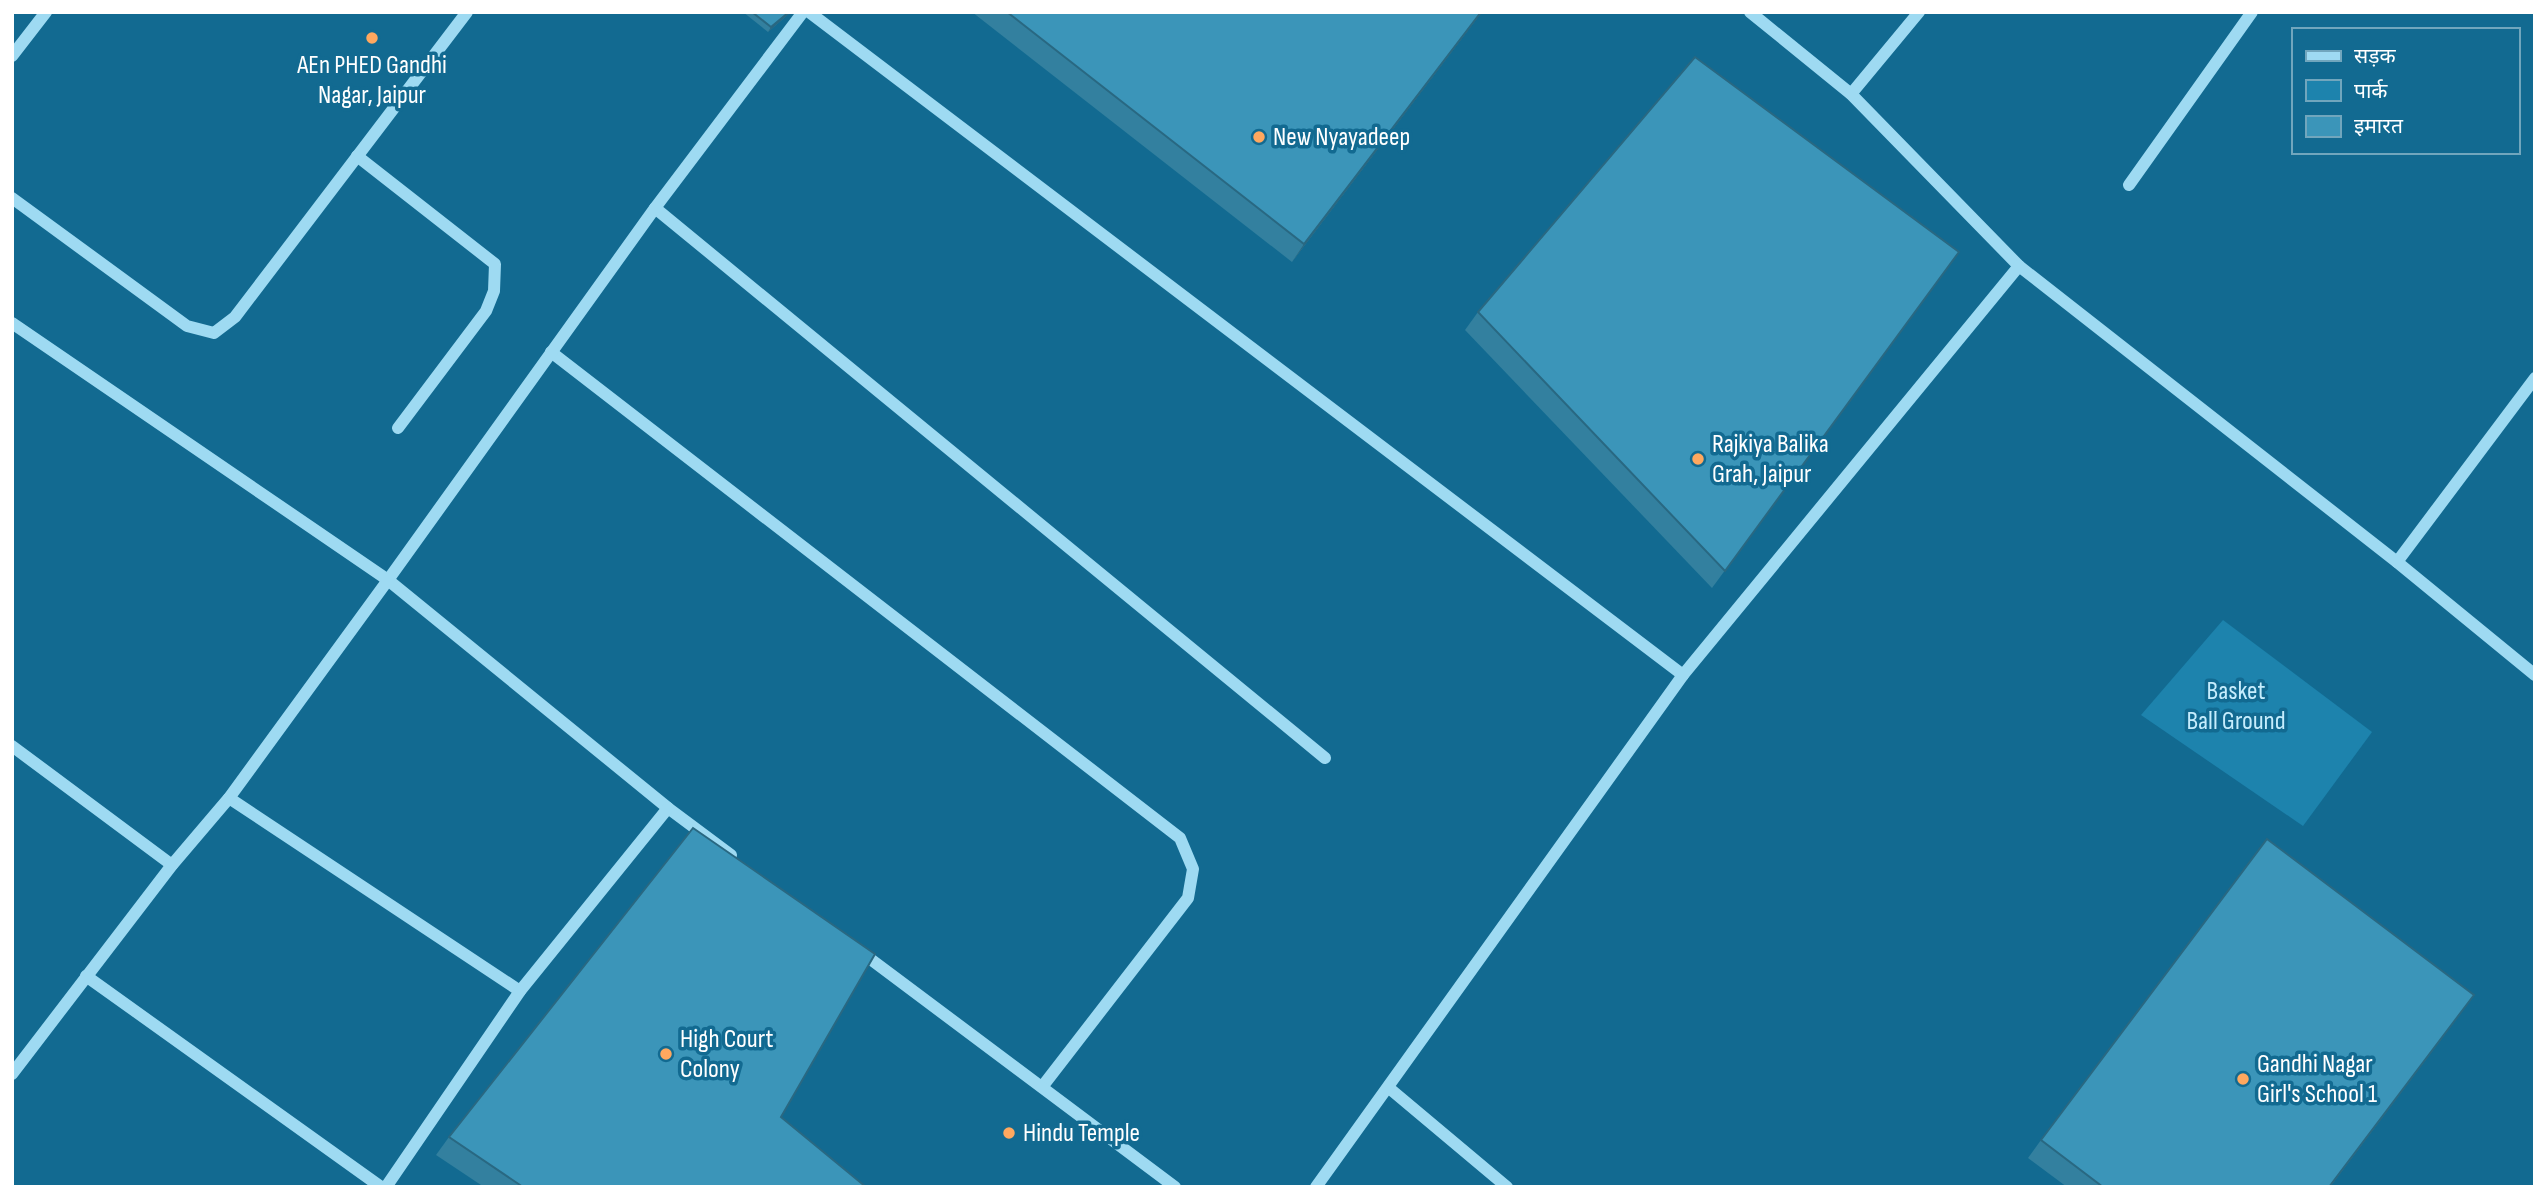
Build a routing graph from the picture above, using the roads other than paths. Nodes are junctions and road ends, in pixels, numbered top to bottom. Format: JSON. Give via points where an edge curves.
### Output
{"nodes":[{"id":1,"x":46,"y":12,"type":"edge"},
{"id":2,"x":467,"y":12,"type":"edge"},
{"id":3,"x":803,"y":12,"type":"edge"},
{"id":4,"x":809,"y":12,"type":"edge"},
{"id":5,"x":1750,"y":12,"type":"edge"},
{"id":6,"x":1919,"y":12,"type":"edge"},
{"id":7,"x":2252,"y":12,"type":"edge"},
{"id":8,"x":12,"y":56,"type":"edge"},
{"id":9,"x":1851,"y":94,"type":"junction"},
{"id":10,"x":357,"y":156,"type":"junction"},
{"id":11,"x":2129,"y":185,"type":"dead end"},
{"id":12,"x":12,"y":198,"type":"edge"},
{"id":13,"x":655,"y":208,"type":"junction"},
{"id":14,"x":2019,"y":266,"type":"junction"},
{"id":15,"x":12,"y":323,"type":"edge"},
{"id":16,"x":551,"y":352,"type":"junction"},
{"id":17,"x":2535,"y":377,"type":"edge"},
{"id":18,"x":398,"y":428,"type":"dead end"},
{"id":19,"x":2397,"y":562,"type":"junction"},
{"id":20,"x":388,"y":580,"type":"junction"},
{"id":21,"x":1683,"y":675,"type":"junction"},
{"id":22,"x":2535,"y":675,"type":"edge"},
{"id":23,"x":12,"y":746,"type":"edge"},
{"id":24,"x":1325,"y":758,"type":"dead end"},
{"id":25,"x":229,"y":798,"type":"junction"},
{"id":26,"x":667,"y":808,"type":"junction"},
{"id":27,"x":172,"y":864,"type":"junction"},
{"id":28,"x":745,"y":865,"type":"edge"},
{"id":29,"x":855,"y":948,"type":"edge"},
{"id":30,"x":86,"y":976,"type":"junction"},
{"id":31,"x":520,"y":991,"type":"junction"},
{"id":32,"x":12,"y":1074,"type":"edge"},
{"id":33,"x":1042,"y":1087,"type":"junction"},
{"id":34,"x":1389,"y":1088,"type":"junction"},
{"id":35,"x":383,"y":1187,"type":"edge"},
{"id":36,"x":1175,"y":1187,"type":"edge"},
{"id":37,"x":1316,"y":1187,"type":"edge"},
{"id":38,"x":1507,"y":1187,"type":"edge"}],
"edges":[{"from":1,"to":8,"type":"street"},
{"from":2,"to":10,"type":"street"},
{"from":3,"to":13,"type":"street"},
{"from":4,"to":21,"type":"street"},
{"from":5,"to":9,"type":"street"},
{"from":6,"to":9,"type":"street"},
{"from":7,"to":11,"type":"street"},
{"from":9,"to":14,"type":"street"},
{"from":10,"to":12,"type":"street","via":[[234,317],[214,333],[187,326]]},
{"from":10,"to":18,"type":"street","via":[[495,264],[494,291],[486,311]]},
{"from":13,"to":16,"type":"street"},
{"from":13,"to":24,"type":"street"},
{"from":14,"to":19,"type":"street"},
{"from":14,"to":21,"type":"street"},
{"from":15,"to":20,"type":"street"},
{"from":16,"to":20,"type":"street"},
{"from":16,"to":33,"type":"street","via":[[1180,838],[1193,869],[1188,898]]},
{"from":17,"to":19,"type":"street"},
{"from":19,"to":22,"type":"street"},
{"from":20,"to":25,"type":"street"},
{"from":20,"to":26,"type":"street"},
{"from":21,"to":34,"type":"street"},
{"from":23,"to":27,"type":"street"},
{"from":25,"to":27,"type":"street"},
{"from":25,"to":31,"type":"street"},
{"from":26,"to":28,"type":"street"},
{"from":26,"to":31,"type":"street"},
{"from":27,"to":30,"type":"street"},
{"from":29,"to":33,"type":"street"},
{"from":30,"to":32,"type":"street"},
{"from":30,"to":35,"type":"street"},
{"from":31,"to":35,"type":"street"},
{"from":33,"to":36,"type":"street"},
{"from":34,"to":37,"type":"street"},
{"from":34,"to":38,"type":"street"}]}
